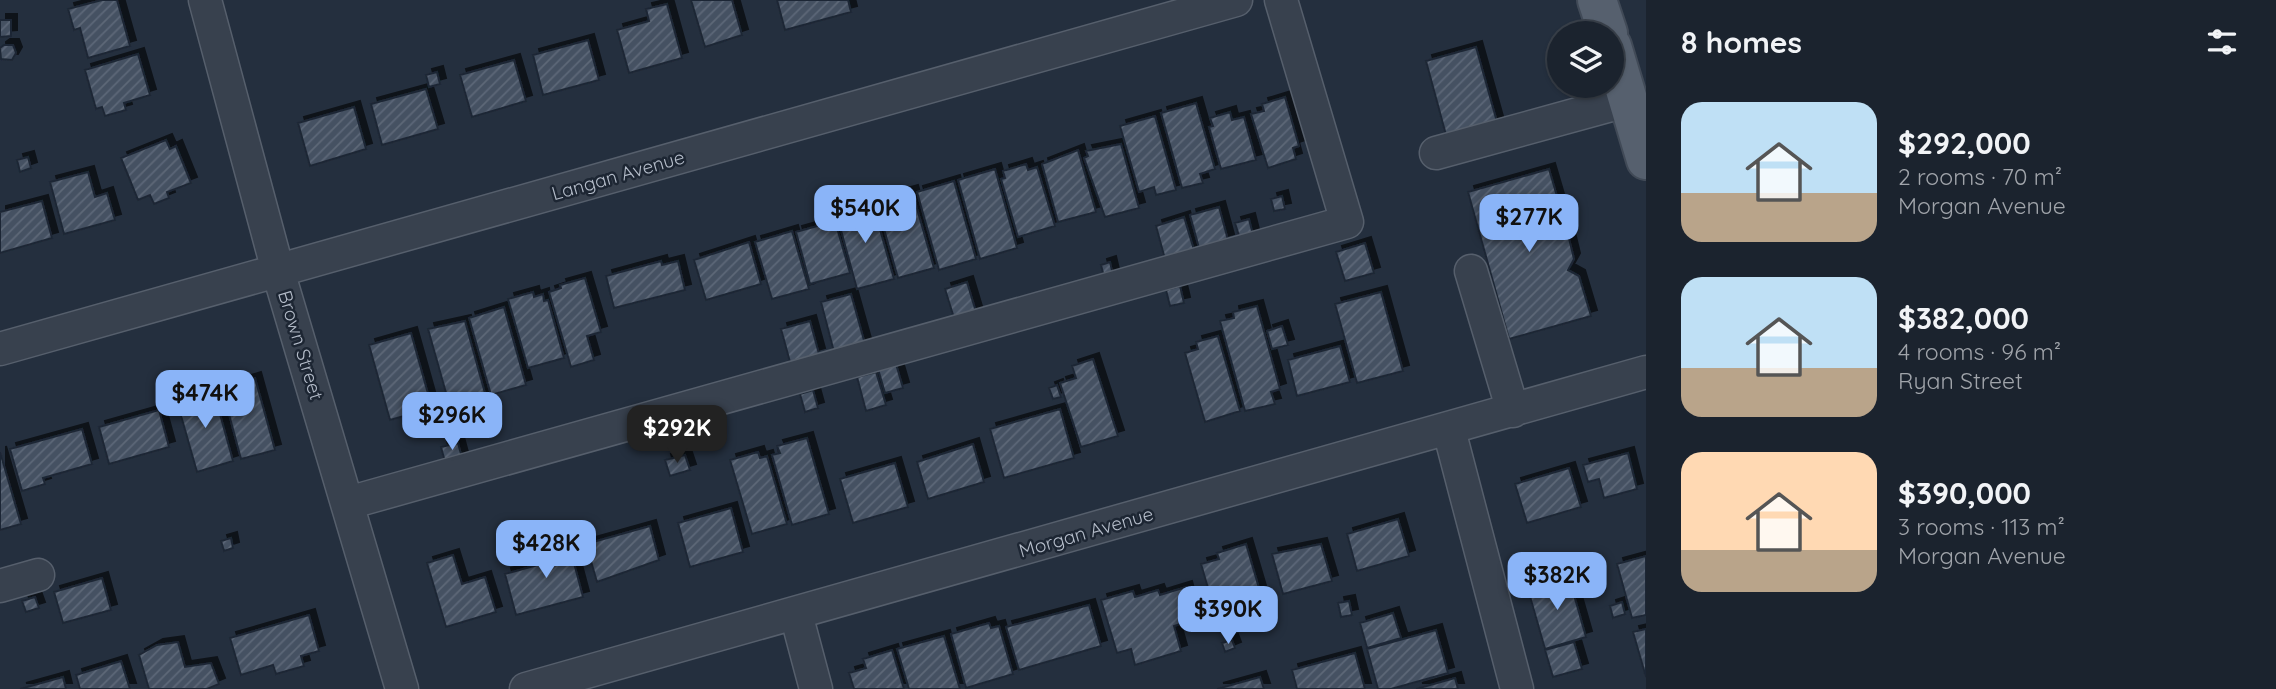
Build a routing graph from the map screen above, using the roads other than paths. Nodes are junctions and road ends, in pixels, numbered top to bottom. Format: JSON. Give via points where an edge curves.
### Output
{"nodes":[{"id":1,"x":205,"y":0,"type":"edge"},
{"id":2,"x":1236,"y":0,"type":"edge"},
{"id":3,"x":1281,"y":0,"type":"edge"},
{"id":4,"x":1597,"y":0,"type":"edge"},
{"id":5,"x":1604,"y":21,"type":"edge"},
{"id":6,"x":1624,"y":84,"type":"edge"},
{"id":7,"x":1629,"y":100,"type":"junction"},
{"id":8,"x":1436,"y":153,"type":"dead end"},
{"id":9,"x":1646,"y":160,"type":"edge"},
{"id":10,"x":278,"y":271,"type":"junction"},
{"id":11,"x":1471,"y":271,"type":"dead end"},
{"id":12,"x":0,"y":349,"type":"edge"},
{"id":13,"x":1646,"y":372,"type":"edge"},
{"id":14,"x":1513,"y":411,"type":"junction"},
{"id":15,"x":1449,"y":430,"type":"junction"},
{"id":16,"x":348,"y":503,"type":"junction"},
{"id":17,"x":38,"y":575,"type":"dead end"},
{"id":18,"x":0,"y":586,"type":"edge"},
{"id":19,"x":796,"y":614,"type":"junction"},
{"id":20,"x":402,"y":689,"type":"edge"},
{"id":21,"x":526,"y":689,"type":"edge"},
{"id":22,"x":816,"y":689,"type":"edge"},
{"id":23,"x":1517,"y":689,"type":"edge"}],
"edges":[{"from":1,"to":10,"type":"street","name":"Brown Street"},
{"from":2,"to":10,"type":"street","name":"Langan Avenue"},
{"from":3,"to":16,"type":"street","via":[[1347,222]]},
{"from":4,"to":5,"type":"main road"},
{"from":6,"to":7,"type":"main road"},
{"from":7,"to":8,"type":"street"},
{"from":7,"to":9,"type":"main road"},
{"from":10,"to":12,"type":"street","name":"Langan Avenue"},
{"from":10,"to":16,"type":"street","name":"Brown Street"},
{"from":11,"to":14,"type":"street"},
{"from":13,"to":14,"type":"street","name":"Morgan Avenue"},
{"from":14,"to":15,"type":"street","name":"Morgan Avenue"},
{"from":15,"to":19,"type":"street","name":"Morgan Avenue"},
{"from":15,"to":23,"type":"street"},
{"from":16,"to":20,"type":"street","name":"Brown Street"},
{"from":17,"to":18,"type":"street"},
{"from":19,"to":21,"type":"street","name":"Morgan Avenue"},
{"from":19,"to":22,"type":"street"}]}
